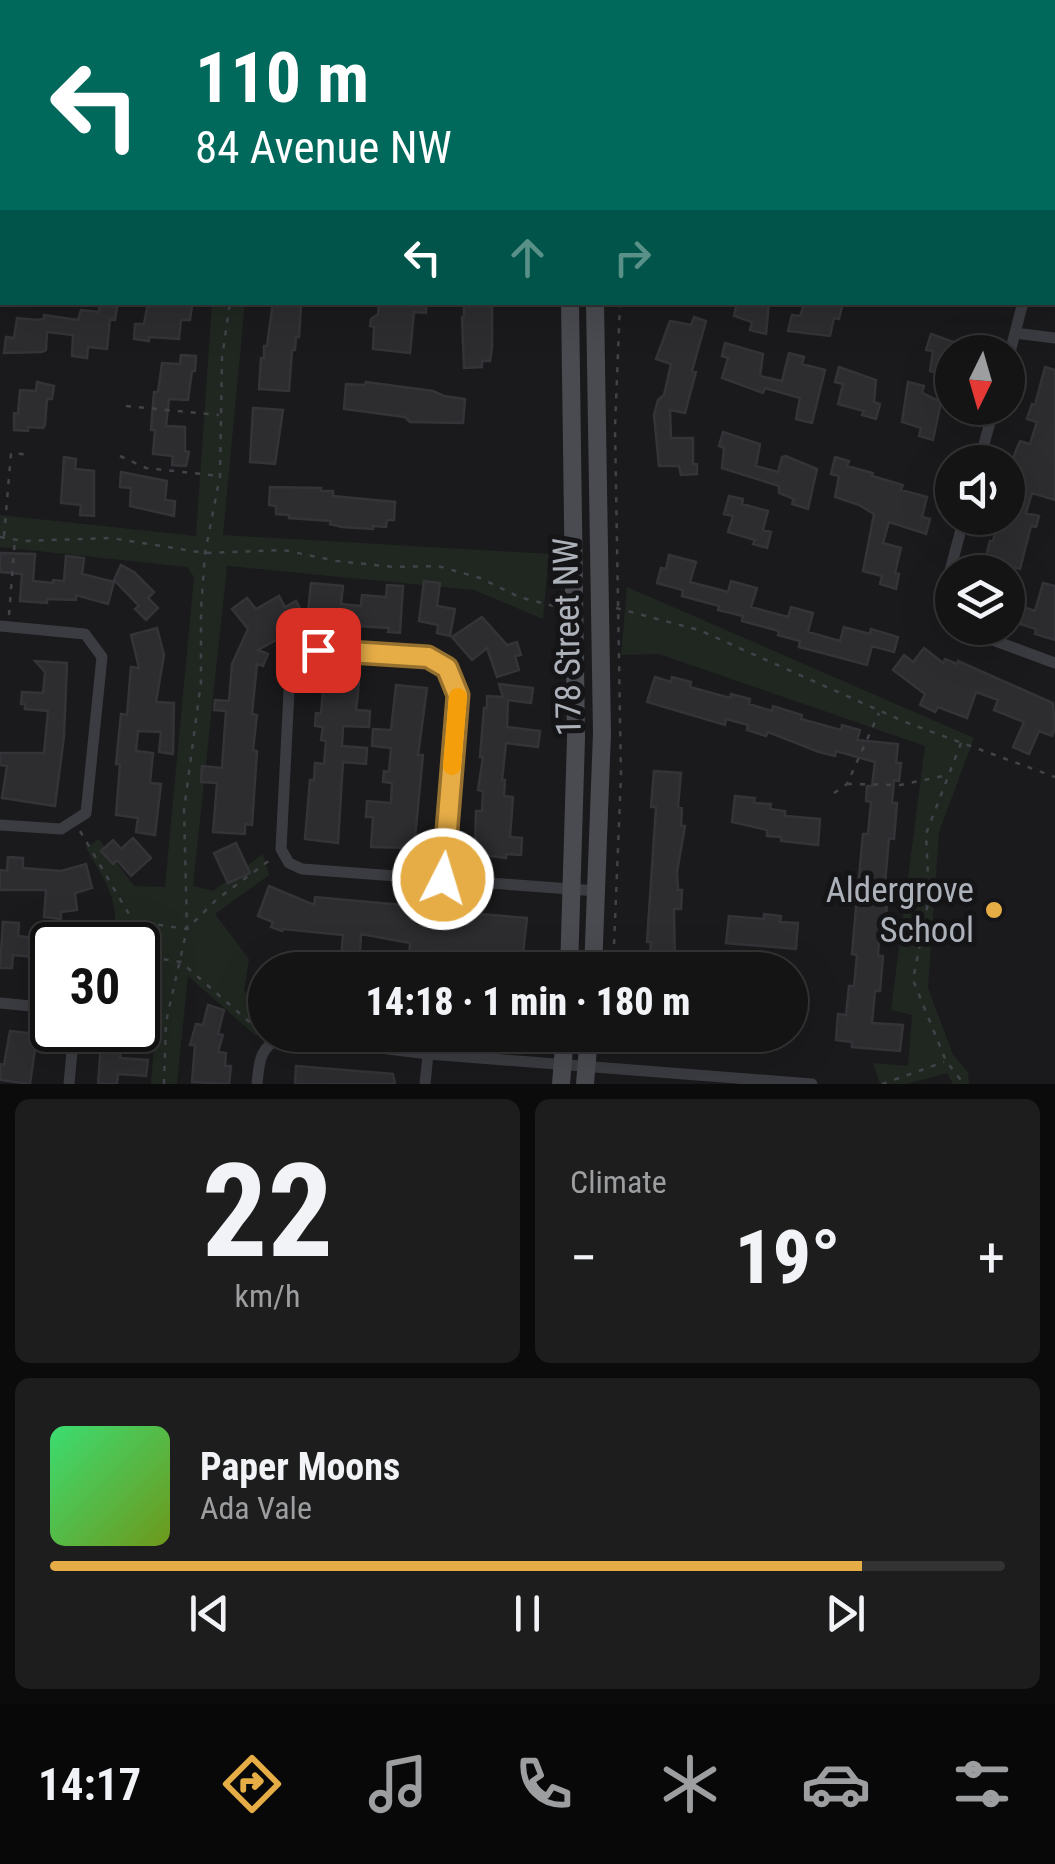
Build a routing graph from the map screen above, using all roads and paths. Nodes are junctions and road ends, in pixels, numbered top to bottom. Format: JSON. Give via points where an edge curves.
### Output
{"nodes":[{"id":1,"x":230,"y":305,"type":"edge"},
{"id":2,"x":570,"y":305,"type":"edge"},
{"id":3,"x":595,"y":305,"type":"edge"},
{"id":4,"x":620,"y":305,"type":"edge"},
{"id":5,"x":1022,"y":305,"type":"edge"},
{"id":6,"x":1015,"y":333,"type":"joint"},
{"id":7,"x":1055,"y":338,"type":"edge"},
{"id":8,"x":126,"y":406,"type":"dead end"},
{"id":9,"x":221,"y":415,"type":"junction"},
{"id":10,"x":30,"y":455,"type":"dead end"},
{"id":11,"x":120,"y":456,"type":"dead end"},
{"id":12,"x":220,"y":476,"type":"junction"},
{"id":13,"x":2,"y":537,"type":"edge"},
{"id":14,"x":15,"y":540,"type":"junction"},
{"id":15,"x":206,"y":553,"type":"junction"},
{"id":16,"x":576,"y":607,"type":"junction"},
{"id":17,"x":600,"y":608,"type":"junction"},
{"id":18,"x":620,"y":609,"type":"junction"},
{"id":19,"x":4,"y":626,"type":"edge"},
{"id":20,"x":1006,"y":645,"type":"edge"},
{"id":21,"x":1055,"y":663,"type":"edge"},
{"id":22,"x":881,"y":711,"type":"junction"},
{"id":23,"x":961,"y":741,"type":"junction"},
{"id":24,"x":948,"y":775,"type":"junction"},
{"id":25,"x":1055,"y":778,"type":"edge"},
{"id":26,"x":847,"y":784,"type":"junction"},
{"id":27,"x":834,"y":793,"type":"dead end"},
{"id":28,"x":74,"y":821,"type":"junction"},
{"id":29,"x":0,"y":825,"type":"edge"},
{"id":30,"x":281,"y":849,"type":"junction"},
{"id":31,"x":443,"y":879,"type":"junction"},
{"id":32,"x":574,"y":890,"type":"junction"},
{"id":33,"x":598,"y":891,"type":"junction"},
{"id":34,"x":133,"y":921,"type":"joint"},
{"id":35,"x":187,"y":928,"type":"junction"},
{"id":36,"x":570,"y":952,"type":"edge"},
{"id":37,"x":594,"y":952,"type":"edge"},
{"id":38,"x":614,"y":952,"type":"edge"},
{"id":39,"x":160,"y":959,"type":"edge"},
{"id":40,"x":181,"y":962,"type":"junction"},
{"id":41,"x":0,"y":1003,"type":"edge"},
{"id":42,"x":30,"y":1006,"type":"edge"},
{"id":43,"x":248,"y":1022,"type":"edge"},
{"id":44,"x":72,"y":1052,"type":"edge"},
{"id":45,"x":262,"y":1052,"type":"edge"},
{"id":46,"x":412,"y":1052,"type":"edge"},
{"id":47,"x":564,"y":1052,"type":"edge"},
{"id":48,"x":428,"y":1054,"type":"junction"},
{"id":49,"x":946,"y":1061,"type":"junction"},
{"id":50,"x":563,"y":1064,"type":"junction"},
{"id":51,"x":586,"y":1075,"type":"edge"},
{"id":52,"x":713,"y":1081,"type":"edge"},
{"id":53,"x":69,"y":1084,"type":"edge"},
{"id":54,"x":164,"y":1084,"type":"edge"},
{"id":55,"x":257,"y":1084,"type":"edge"},
{"id":56,"x":424,"y":1084,"type":"edge"},
{"id":57,"x":561,"y":1084,"type":"edge"},
{"id":58,"x":812,"y":1084,"type":"edge"},
{"id":59,"x":882,"y":1084,"type":"edge"},
{"id":60,"x":964,"y":1084,"type":"edge"}],
"edges":[{"from":1,"to":9,"type":"path"},
{"from":2,"to":16,"type":"main road","name":"178 Street NW"},
{"from":3,"to":17,"type":"main road","name":"178 Street NW"},
{"from":4,"to":18,"type":"path"},
{"from":5,"to":6,"type":"street"},
{"from":6,"to":7,"type":"street"},
{"from":8,"to":9,"type":"path"},
{"from":9,"to":12,"type":"path"},
{"from":10,"to":13,"type":"path","via":[[11,453]]},
{"from":11,"to":12,"type":"path","via":[[146,468]]},
{"from":12,"to":15,"type":"path"},
{"from":13,"to":14,"type":"path"},
{"from":14,"to":15,"type":"path","via":[[111,538]]},
{"from":14,"to":19,"type":"path"},
{"from":15,"to":16,"type":"path","via":[[283,550],[356,563],[438,566],[519,597]]},
{"from":15,"to":35,"type":"path","via":[[201,682],[184,810]]},
{"from":16,"to":32,"type":"main road","name":"178 Street NW"},
{"from":17,"to":18,"type":"path"},
{"from":17,"to":33,"type":"main road","name":"178 Street NW"},
{"from":18,"to":22,"type":"path","via":[[699,630]]},
{"from":18,"to":38,"type":"path"},
{"from":19,"to":28,"type":"street","via":[[85,634],[102,657],[86,813]]},
{"from":20,"to":21,"type":"street"},
{"from":22,"to":23,"type":"path"},
{"from":22,"to":26,"type":"path"},
{"from":23,"to":24,"type":"path"},
{"from":23,"to":25,"type":"path"},
{"from":24,"to":26,"type":"path","via":[[900,785]]},
{"from":24,"to":49,"type":"path","via":[[926,834],[929,898],[913,980]]},
{"from":26,"to":27,"type":"path"},
{"from":28,"to":29,"type":"street","via":[[61,830]]},
{"from":28,"to":34,"type":"path"},
{"from":30,"to":31,"type":"street","via":[[302,869]]},
{"from":30,"to":31,"type":"street","via":[[290,672],[301,657],[318,650],[428,657],[447,668],[458,695]]},
{"from":30,"to":35,"type":"path"},
{"from":31,"to":32,"type":"street"},
{"from":32,"to":33,"type":"street"},
{"from":32,"to":36,"type":"main road","name":"178 Street NW"},
{"from":33,"to":37,"type":"main road","name":"178 Street NW"},
{"from":34,"to":35,"type":"path"},
{"from":35,"to":40,"type":"path"},
{"from":39,"to":40,"type":"path"},
{"from":40,"to":43,"type":"path"},
{"from":40,"to":54,"type":"path","via":[[166,1022]]},
{"from":41,"to":42,"type":"street"},
{"from":44,"to":53,"type":"street"},
{"from":45,"to":55,"type":"street"},
{"from":46,"to":48,"type":"street"},
{"from":47,"to":50,"type":"main road"},
{"from":48,"to":50,"type":"street"},
{"from":48,"to":56,"type":"street"},
{"from":49,"to":59,"type":"path"},
{"from":49,"to":60,"type":"path"},
{"from":50,"to":51,"type":"street"},
{"from":50,"to":57,"type":"main road"},
{"from":51,"to":52,"type":"street"},
{"from":52,"to":58,"type":"street"}]}
